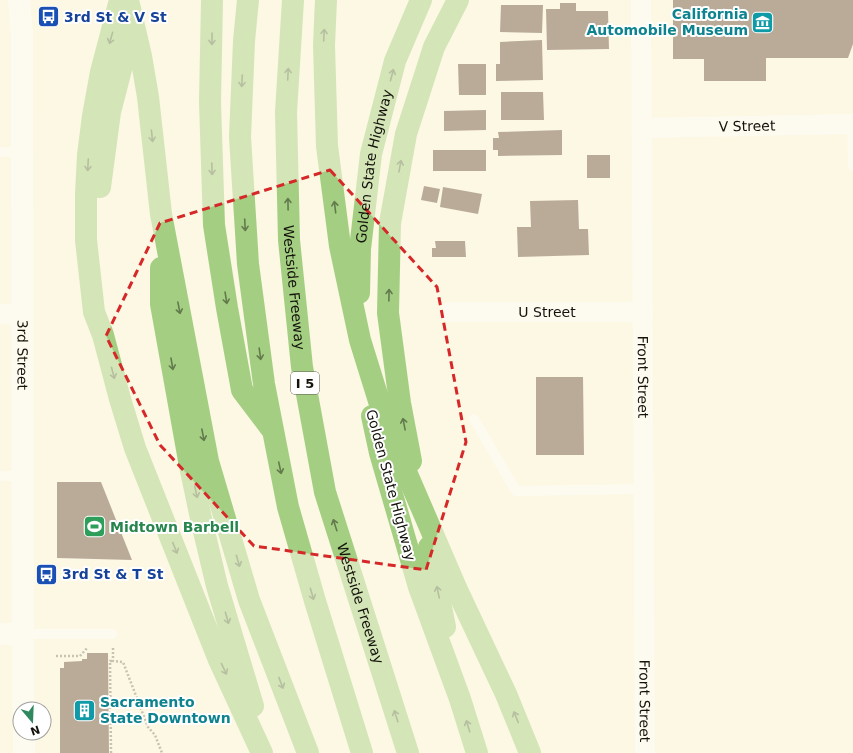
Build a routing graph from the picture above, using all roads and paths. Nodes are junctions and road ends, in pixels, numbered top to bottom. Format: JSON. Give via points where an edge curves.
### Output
{"nodes":[{"id":1,"x":19,"y":0,"type":"edge"},
{"id":2,"x":120,"y":0,"type":"edge"},
{"id":3,"x":128,"y":0,"type":"edge"},
{"id":4,"x":138,"y":0,"type":"edge"},
{"id":5,"x":212,"y":0,"type":"edge"},
{"id":6,"x":248,"y":0,"type":"edge"},
{"id":7,"x":292,"y":0,"type":"edge"},
{"id":8,"x":326,"y":0,"type":"edge"},
{"id":9,"x":421,"y":0,"type":"edge"},
{"id":10,"x":458,"y":0,"type":"edge"},
{"id":11,"x":641,"y":0,"type":"edge"},
{"id":12,"x":852,"y":124,"type":"joint"},
{"id":13,"x":642,"y":128,"type":"junction"},
{"id":14,"x":0,"y":152,"type":"edge"},
{"id":15,"x":22,"y":152,"type":"junction"},
{"id":16,"x":853,"y":166,"type":"edge"},
{"id":17,"x":161,"y":214,"type":"junction"},
{"id":18,"x":450,"y":312,"type":"dead end"},
{"id":19,"x":643,"y":312,"type":"junction"},
{"id":20,"x":0,"y":314,"type":"edge"},
{"id":21,"x":22,"y":315,"type":"junction"},
{"id":22,"x":103,"y":336,"type":"junction"},
{"id":23,"x":474,"y":419,"type":"dead end"},
{"id":24,"x":272,"y":430,"type":"junction"},
{"id":25,"x":0,"y":476,"type":"edge"},
{"id":26,"x":23,"y":476,"type":"junction"},
{"id":27,"x":644,"y":489,"type":"junction"},
{"id":28,"x":0,"y":634,"type":"edge"},
{"id":29,"x":24,"y":634,"type":"junction"},
{"id":30,"x":112,"y":634,"type":"dead end"},
{"id":31,"x":94,"y":647,"type":"dead end"},
{"id":32,"x":107,"y":648,"type":"dead end"},
{"id":33,"x":56,"y":656,"type":"dead end"},
{"id":34,"x":113,"y":661,"type":"junction"},
{"id":35,"x":460,"y":699,"type":"junction"},
{"id":36,"x":24,"y":701,"type":"edge"},
{"id":37,"x":24,"y":741,"type":"edge"},
{"id":38,"x":24,"y":753,"type":"edge"},
{"id":39,"x":111,"y":753,"type":"edge"},
{"id":40,"x":162,"y":753,"type":"edge"},
{"id":41,"x":262,"y":753,"type":"edge"},
{"id":42,"x":268,"y":753,"type":"edge"},
{"id":43,"x":308,"y":753,"type":"edge"},
{"id":44,"x":362,"y":753,"type":"edge"},
{"id":45,"x":408,"y":753,"type":"edge"},
{"id":46,"x":477,"y":753,"type":"edge"},
{"id":47,"x":530,"y":753,"type":"edge"},
{"id":48,"x":645,"y":753,"type":"edge"}],
"edges":[{"from":1,"to":15,"type":"street","name":"3rd Street","via":[[22,33]]},
{"from":2,"to":22,"type":"highway","one_way":true,"via":[[94,109],[86,186],[89,274],[94,312]]},
{"from":3,"to":17,"type":"highway","one_way":true,"via":[[148,97]]},
{"from":4,"to":22,"type":"highway","via":[[110,112],[98,204],[100,275],[104,309]]},
{"from":5,"to":24,"type":"highway","one_way":true,"via":[[210,102],[214,225],[242,390]]},
{"from":6,"to":24,"type":"highway","one_way":true,"via":[[240,137],[248,264]]},
{"from":45,"to":7,"type":"highway","name":"Westside Freeway","number":"I 5","one_way":true,"via":[[325,492],[302,367],[289,240],[286,112]]},
{"from":47,"to":8,"type":"highway","one_way":true,"via":[[388,430],[360,340],[340,246],[327,146],[324,45]]},
{"from":35,"to":9,"type":"highway","name":"Golden State Highway","one_way":true,"via":[[419,587],[380,453],[368,399],[358,309],[360,249],[371,154],[395,61]]},
{"from":35,"to":10,"type":"highway","one_way":true,"via":[[400,403],[388,314],[390,223],[406,134],[434,47]]},
{"from":11,"to":13,"type":"street","name":"Front Street"},
{"from":12,"to":13,"type":"street","name":"V Street"},
{"from":12,"to":16,"type":"lane"},
{"from":13,"to":19,"type":"street","name":"Front Street"},
{"from":14,"to":15,"type":"lane"},
{"from":15,"to":21,"type":"street","name":"3rd Street"},
{"from":17,"to":42,"type":"highway","one_way":true,"via":[[161,304],[190,466],[217,586]]},
{"from":17,"to":43,"type":"highway","one_way":true,"via":[[208,461],[249,600]]},
{"from":18,"to":19,"type":"street","name":"U Street"},
{"from":19,"to":27,"type":"street","name":"Front Street"},
{"from":20,"to":21,"type":"street"},
{"from":21,"to":26,"type":"street","name":"3rd Street"},
{"from":22,"to":41,"type":"highway","one_way":true,"via":[[135,448],[220,660]]},
{"from":23,"to":27,"type":"lane","via":[[516,491]]},
{"from":24,"to":44,"type":"highway","one_way":true,"via":[[288,507]]},
{"from":25,"to":26,"type":"lane"},
{"from":26,"to":29,"type":"street","name":"3rd Street"},
{"from":27,"to":48,"type":"street","name":"Front Street"},
{"from":28,"to":29,"type":"street"},
{"from":29,"to":30,"type":"lane"},
{"from":29,"to":36,"type":"street","name":"3rd Street"},
{"from":31,"to":33,"type":"path","via":[[87,647],[80,656]]},
{"from":32,"to":34,"type":"path","via":[[113,648]]},
{"from":34,"to":39,"type":"path","via":[[110,661]]},
{"from":34,"to":40,"type":"path","via":[[123,662],[148,727],[155,735]]},
{"from":46,"to":35,"type":"highway","name":"Golden State Highway","one_way":true},
{"from":37,"to":38,"type":"street"}]}
